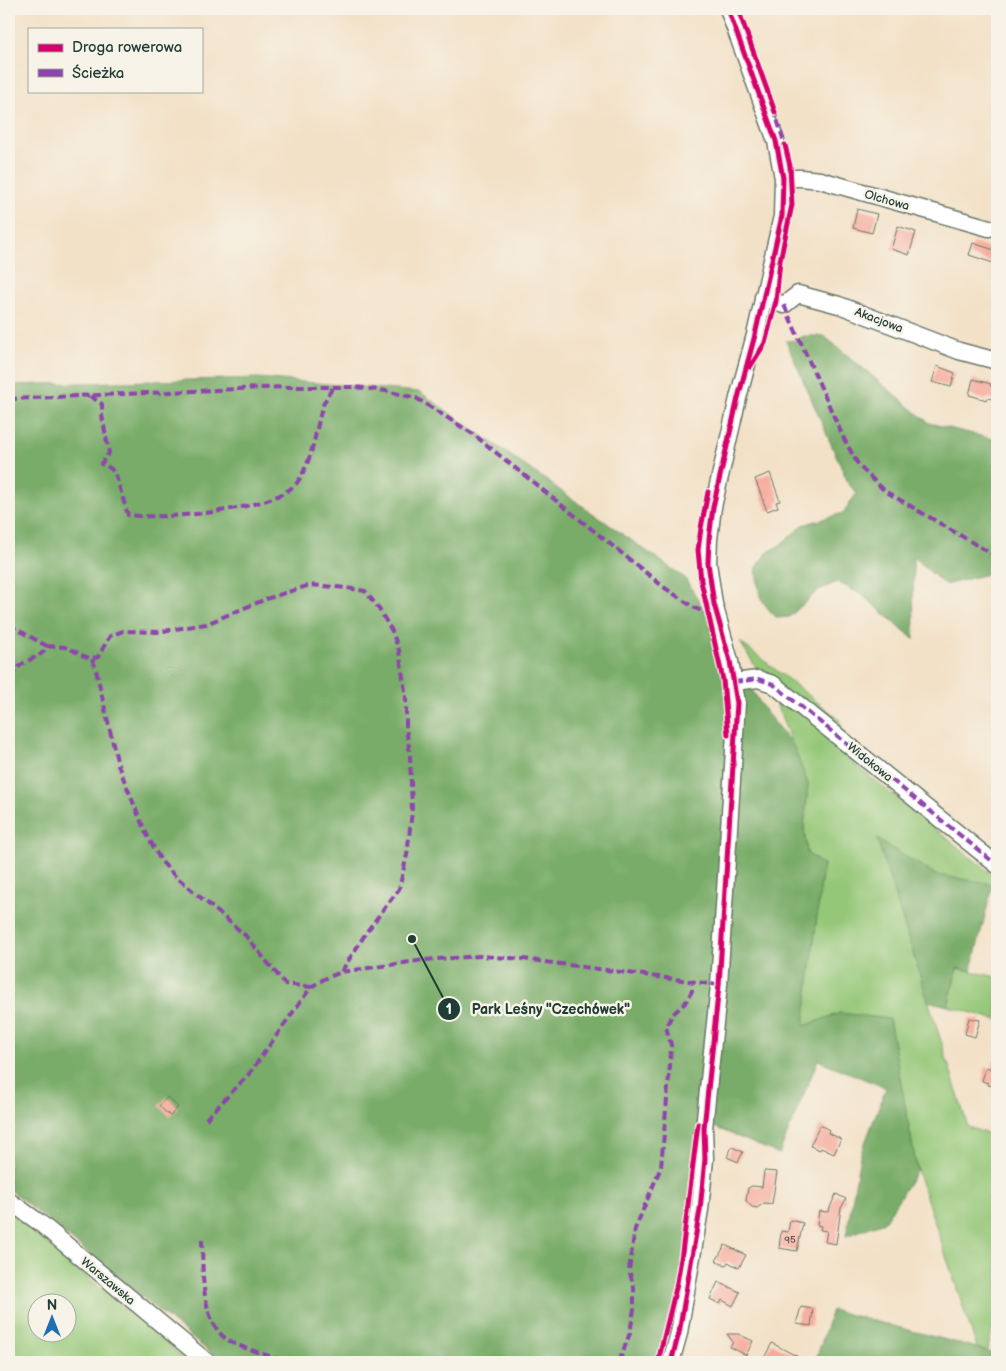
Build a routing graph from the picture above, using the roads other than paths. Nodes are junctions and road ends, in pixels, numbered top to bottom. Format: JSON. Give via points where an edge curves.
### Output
{"nodes":[{"id":1,"x":728,"y":9,"type":"edge"},
{"id":2,"x":783,"y":178,"type":"junction"},
{"id":3,"x":989,"y":228,"type":"dead end"},
{"id":4,"x":763,"y":297,"type":"junction"},
{"id":5,"x":997,"y":361,"type":"edge"},
{"id":6,"x":734,"y":682,"type":"junction"},
{"id":7,"x":997,"y":865,"type":"edge"},
{"id":8,"x":9,"y":1201,"type":"edge"},
{"id":9,"x":206,"y":1362,"type":"edge"},
{"id":10,"x":671,"y":1362,"type":"edge"}],
"edges":[{"from":1,"to":2,"type":"street","via":[[776,141]]},
{"from":2,"to":3,"type":"street","name":"Olchowa","via":[[820,180]]},
{"from":2,"to":4,"type":"street","via":[[782,216]]},
{"from":4,"to":5,"type":"street","name":"Akacjowa","via":[[784,305],[798,294],[839,305],[959,351]]},
{"from":4,"to":6,"type":"street","via":[[708,539],[714,604]]},
{"from":6,"to":7,"type":"street","name":"Widokowa","via":[[758,679],[773,684]]},
{"from":6,"to":10,"type":"street","via":[[737,703],[719,985],[704,1128],[705,1159],[699,1217]]},
{"from":8,"to":9,"type":"street","name":"Warszawska","via":[[40,1223]]}]}
